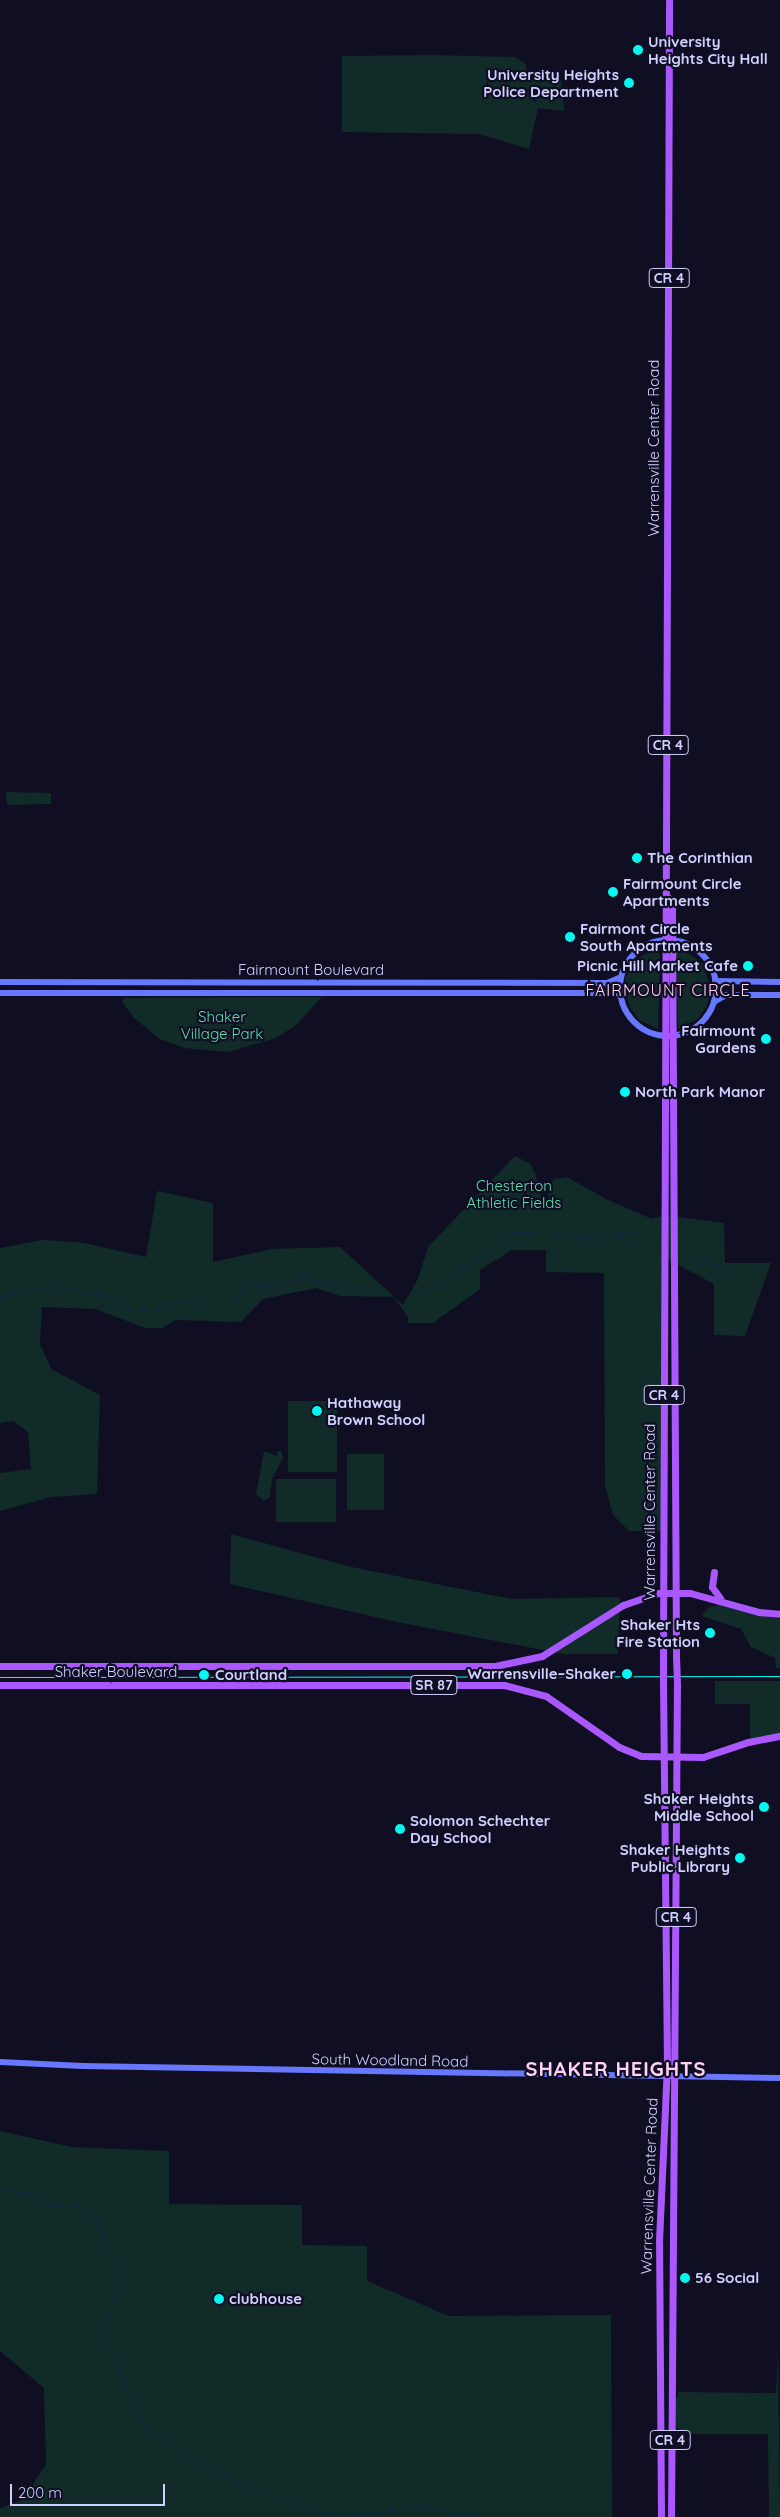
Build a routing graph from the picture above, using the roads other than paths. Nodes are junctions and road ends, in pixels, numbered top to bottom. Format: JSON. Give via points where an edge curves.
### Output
{"nodes":[{"id":1,"x":669,"y":0,"type":"edge"},
{"id":2,"x":668,"y":897,"type":"junction"},
{"id":3,"x":672,"y":940,"type":"junction"},
{"id":4,"x":663,"y":941,"type":"junction"},
{"id":5,"x":622,"y":977,"type":"junction"},
{"id":6,"x":0,"y":982,"type":"edge"},
{"id":7,"x":715,"y":982,"type":"junction"},
{"id":8,"x":780,"y":982,"type":"edge"},
{"id":9,"x":0,"y":993,"type":"edge"},
{"id":10,"x":620,"y":993,"type":"junction"},
{"id":11,"x":780,"y":995,"type":"edge"},
{"id":12,"x":714,"y":1002,"type":"junction"},
{"id":13,"x":663,"y":1036,"type":"junction"},
{"id":14,"x":673,"y":1036,"type":"junction"},
{"id":15,"x":714,"y":1572,"type":"dead end"},
{"id":16,"x":664,"y":1592,"type":"junction"},
{"id":17,"x":676,"y":1592,"type":"junction"},
{"id":18,"x":720,"y":1598,"type":"junction"},
{"id":19,"x":780,"y":1614,"type":"edge"},
{"id":20,"x":0,"y":1666,"type":"edge"},
{"id":21,"x":0,"y":1685,"type":"edge"},
{"id":22,"x":780,"y":1736,"type":"edge"},
{"id":23,"x":665,"y":1757,"type":"junction"},
{"id":24,"x":676,"y":1758,"type":"junction"},
{"id":25,"x":0,"y":2062,"type":"edge"},
{"id":26,"x":666,"y":2077,"type":"junction"},
{"id":27,"x":676,"y":2077,"type":"junction"},
{"id":28,"x":780,"y":2078,"type":"edge"},
{"id":29,"x":661,"y":2517,"type":"edge"},
{"id":30,"x":670,"y":2517,"type":"edge"}],
"edges":[{"from":1,"to":2,"type":"main road","name":"Warrensville Center Road","number":"CR 4"},
{"from":2,"to":3,"type":"main road","name":"Warrensville Center Road","number":"CR 4","via":[[672,909]]},
{"from":2,"to":4,"type":"main road","name":"Warrensville Center Road","number":"CR 4","via":[[664,909]]},
{"from":3,"to":4,"type":"main road"},
{"from":3,"to":7,"type":"main road","via":[[700,952],[710,966]]},
{"from":3,"to":14,"type":"main road","name":"Warrensville Center Road","number":"CR 4"},
{"from":4,"to":5,"type":"main road","via":[[637,952]]},
{"from":4,"to":13,"type":"main road","name":"Warrensville Center Road","number":"CR 4"},
{"from":5,"to":6,"type":"main road","name":"Fairmount Boulevard","via":[[607,983]]},
{"from":5,"to":10,"type":"main road"},
{"from":7,"to":8,"type":"main road"},
{"from":7,"to":12,"type":"main road"},
{"from":9,"to":10,"type":"main road","name":"Fairmount Boulevard"},
{"from":10,"to":13,"type":"main road","via":[[634,1022]]},
{"from":11,"to":12,"type":"main road","via":[[726,995]]},
{"from":12,"to":14,"type":"main road","via":[[701,1022],[690,1031]]},
{"from":13,"to":14,"type":"main road"},
{"from":13,"to":16,"type":"main road","name":"Warrensville Center Road","number":"CR 4"},
{"from":14,"to":17,"type":"main road","name":"Warrensville Center Road","number":"CR 4"},
{"from":15,"to":18,"type":"main road","via":[[712,1587]]},
{"from":16,"to":17,"type":"main road","name":"Shaker Boulevard","number":"SR 87"},
{"from":16,"to":20,"type":"main road","name":"Shaker Boulevard","number":"SR 87","via":[[623,1605],[542,1656],[505,1665]]},
{"from":16,"to":23,"type":"main road","name":"Warrensville Center Road","number":"CR 4","bridge":true},
{"from":17,"to":18,"type":"main road","name":"Shaker Boulevard","number":"SR 87"},
{"from":17,"to":24,"type":"main road","name":"Warrensville Center Road","number":"CR 4","bridge":true},
{"from":18,"to":19,"type":"main road","name":"Shaker Boulevard","number":"SR 87","via":[[754,1610]]},
{"from":21,"to":23,"type":"main road","name":"Shaker Boulevard","number":"SR 87","via":[[518,1687],[552,1700],[629,1752]]},
{"from":22,"to":24,"type":"main road","name":"Shaker Boulevard","number":"SR 87","via":[[748,1742],[703,1757]]},
{"from":23,"to":24,"type":"main road","name":"Shaker Boulevard","number":"SR 87"},
{"from":23,"to":26,"type":"main road","name":"Warrensville Center Road","number":"CR 4"},
{"from":24,"to":27,"type":"main road","name":"Warrensville Center Road","number":"CR 4"},
{"from":25,"to":26,"type":"main road","name":"South Woodland Road"},
{"from":26,"to":27,"type":"main road","name":"South Woodland Road"},
{"from":26,"to":29,"type":"main road","name":"Warrensville Center Road","via":[[659,2241]]},
{"from":27,"to":28,"type":"main road","name":"South Woodland Road"},
{"from":27,"to":30,"type":"main road","name":"Warrensville Center Road","number":"CR 4"}]}
